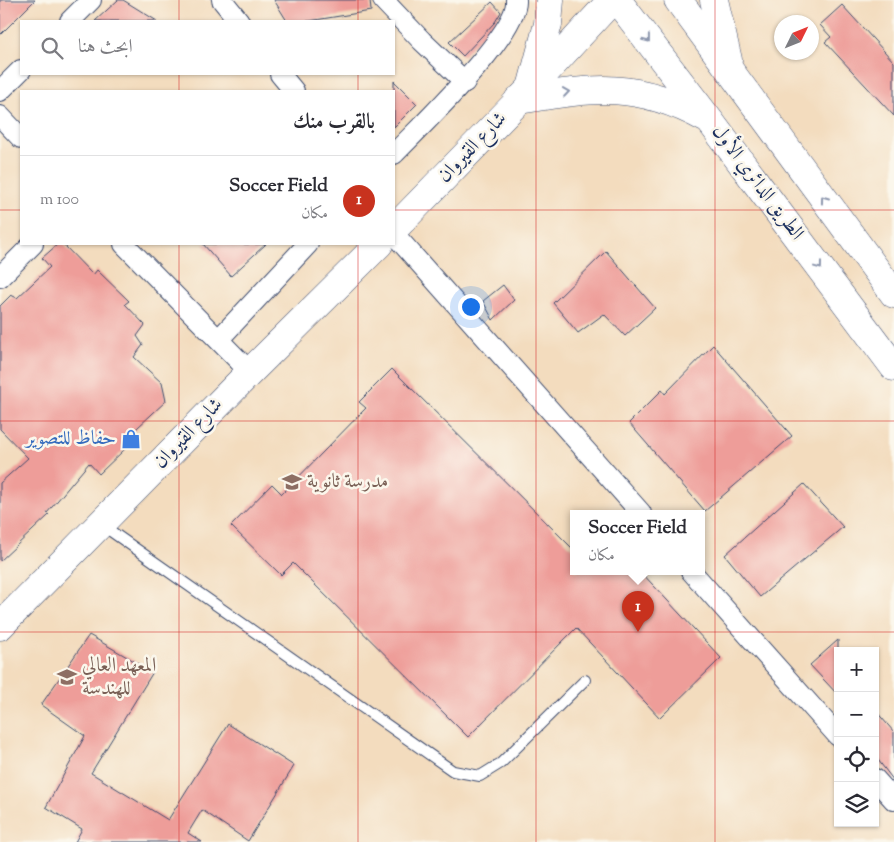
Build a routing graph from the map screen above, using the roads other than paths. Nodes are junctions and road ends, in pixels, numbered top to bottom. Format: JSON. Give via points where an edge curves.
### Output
{"nodes":[{"id":1,"x":91,"y":0,"type":"edge"},
{"id":2,"x":222,"y":0,"type":"edge"},
{"id":3,"x":382,"y":0,"type":"edge"},
{"id":4,"x":516,"y":0,"type":"edge"},
{"id":5,"x":550,"y":0,"type":"edge"},
{"id":6,"x":612,"y":0,"type":"edge"},
{"id":7,"x":617,"y":0,"type":"edge"},
{"id":8,"x":678,"y":0,"type":"edge"},
{"id":9,"x":714,"y":0,"type":"edge"},
{"id":10,"x":71,"y":20,"type":"edge"},
{"id":11,"x":238,"y":20,"type":"edge"},
{"id":12,"x":20,"y":71,"type":"edge"},
{"id":13,"x":730,"y":72,"type":"junction"},
{"id":14,"x":281,"y":75,"type":"edge"},
{"id":15,"x":465,"y":82,"type":"junction"},
{"id":16,"x":293,"y":90,"type":"edge"},
{"id":17,"x":0,"y":91,"type":"edge"},
{"id":18,"x":524,"y":94,"type":"junction"},
{"id":19,"x":0,"y":116,"type":"edge"},
{"id":20,"x":710,"y":121,"type":"junction"},
{"id":21,"x":20,"y":137,"type":"edge"},
{"id":22,"x":395,"y":153,"type":"edge"},
{"id":23,"x":395,"y":228,"type":"edge"},
{"id":24,"x":395,"y":235,"type":"edge"},
{"id":25,"x":32,"y":245,"type":"edge"},
{"id":26,"x":125,"y":245,"type":"edge"},
{"id":27,"x":307,"y":245,"type":"edge"},
{"id":28,"x":378,"y":245,"type":"edge"},
{"id":29,"x":0,"y":277,"type":"edge"},
{"id":30,"x":894,"y":294,"type":"edge"},
{"id":31,"x":219,"y":339,"type":"junction"},
{"id":32,"x":894,"y":368,"type":"edge"},
{"id":33,"x":250,"y":372,"type":"junction"},
{"id":34,"x":638,"y":510,"type":"edge"},
{"id":35,"x":101,"y":524,"type":"junction"},
{"id":36,"x":696,"y":575,"type":"edge"},
{"id":37,"x":0,"y":626,"type":"edge"},
{"id":38,"x":585,"y":680,"type":"dead end"},
{"id":39,"x":834,"y":731,"type":"edge"},
{"id":40,"x":878,"y":782,"type":"edge"},
{"id":41,"x":894,"y":800,"type":"edge"}],
"edges":[{"from":1,"to":10,"type":"street"},
{"from":2,"to":11,"type":"street"},
{"from":3,"to":15,"type":"street"},
{"from":4,"to":15,"type":"street","via":[[506,27]]},
{"from":5,"to":18,"type":"main road","via":[[548,24]]},
{"from":6,"to":18,"type":"main road","name":"شارع القيروان"},
{"from":7,"to":20,"type":"main road","name":"الطريق الدائري الأول","one_way":true},
{"from":8,"to":13,"type":"main road"},
{"from":9,"to":13,"type":"main road"},
{"from":12,"to":17,"type":"street"},
{"from":30,"to":13,"type":"main road","one_way":true},
{"from":14,"to":16,"type":"street"},
{"from":15,"to":22,"type":"street"},
{"from":18,"to":20,"type":"main road","one_way":true,"via":[[597,89],[627,91],[656,96]]},
{"from":18,"to":23,"type":"main road","name":"شارع القيروان"},
{"from":19,"to":21,"type":"street"},
{"from":20,"to":32,"type":"main road","name":"الطريق الدائري الأول","one_way":true},
{"from":24,"to":34,"type":"street"},
{"from":25,"to":29,"type":"street"},
{"from":26,"to":31,"type":"street"},
{"from":27,"to":31,"type":"street"},
{"from":28,"to":33,"type":"main road","name":"شارع القيروان"},
{"from":31,"to":33,"type":"street"},
{"from":33,"to":35,"type":"main road","name":"شارع القيروان"},
{"from":35,"to":37,"type":"main road","name":"شارع القيروان"},
{"from":35,"to":38,"type":"lane","via":[[453,771],[480,776],[501,762]]},
{"from":36,"to":39,"type":"street"},
{"from":40,"to":41,"type":"street"}]}
